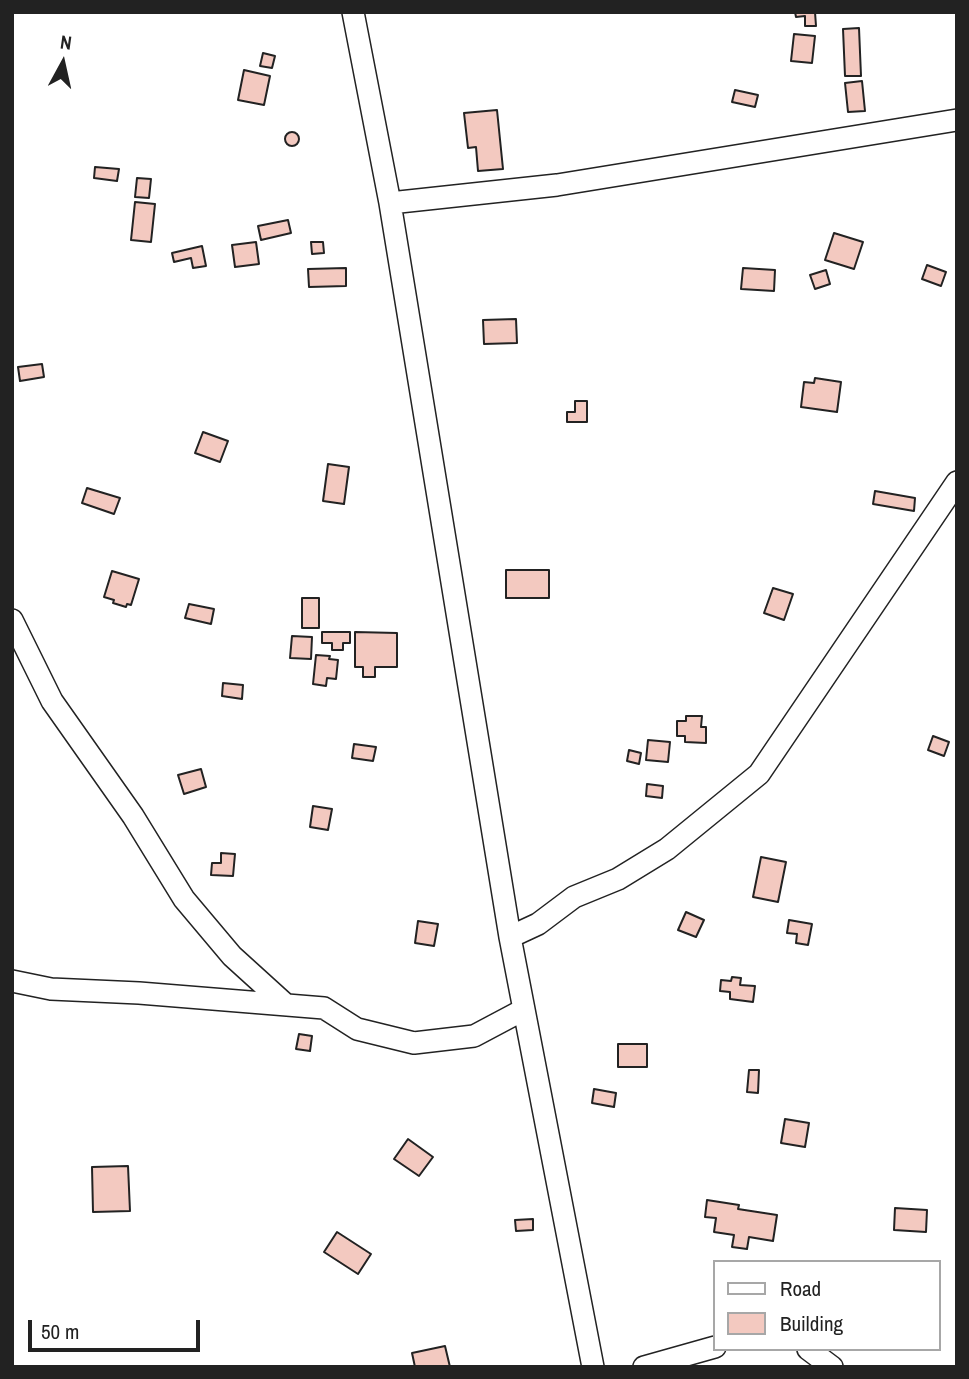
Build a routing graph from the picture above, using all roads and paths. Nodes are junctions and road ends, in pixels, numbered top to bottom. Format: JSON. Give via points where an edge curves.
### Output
{"nodes":[{"id":1,"x":354,"y":12,"type":"edge"},
{"id":2,"x":957,"y":120,"type":"edge"},
{"id":3,"x":390,"y":203,"type":"junction"},
{"id":4,"x":957,"y":482,"type":"edge"},
{"id":5,"x":12,"y":620,"type":"edge"},
{"id":6,"x":510,"y":937,"type":"junction"},
{"id":7,"x":12,"y":981,"type":"edge"},
{"id":8,"x":286,"y":1005,"type":"junction"},
{"id":9,"x":523,"y":1010,"type":"junction"},
{"id":10,"x":713,"y":1348,"type":"edge"},
{"id":11,"x":810,"y":1351,"type":"edge"},
{"id":12,"x":593,"y":1367,"type":"edge"},
{"id":13,"x":644,"y":1367,"type":"edge"},
{"id":14,"x":832,"y":1367,"type":"edge"}],
"edges":[{"from":1,"to":3,"type":"street"},
{"from":2,"to":3,"type":"street","via":[[557,185]]},
{"from":3,"to":6,"type":"street"},
{"from":4,"to":6,"type":"street","via":[[759,774],[667,849],[618,879],[574,897],[538,924]]},
{"from":5,"to":8,"type":"street","via":[[52,701],[133,816],[184,899],[232,956]]},
{"from":6,"to":9,"type":"street"},
{"from":7,"to":8,"type":"street","via":[[51,989]]},
{"from":8,"to":9,"type":"street","via":[[324,1008],[357,1028],[414,1043],[474,1036]]},
{"from":9,"to":12,"type":"street"},
{"from":10,"to":13,"type":"street"},
{"from":11,"to":14,"type":"street"}]}
